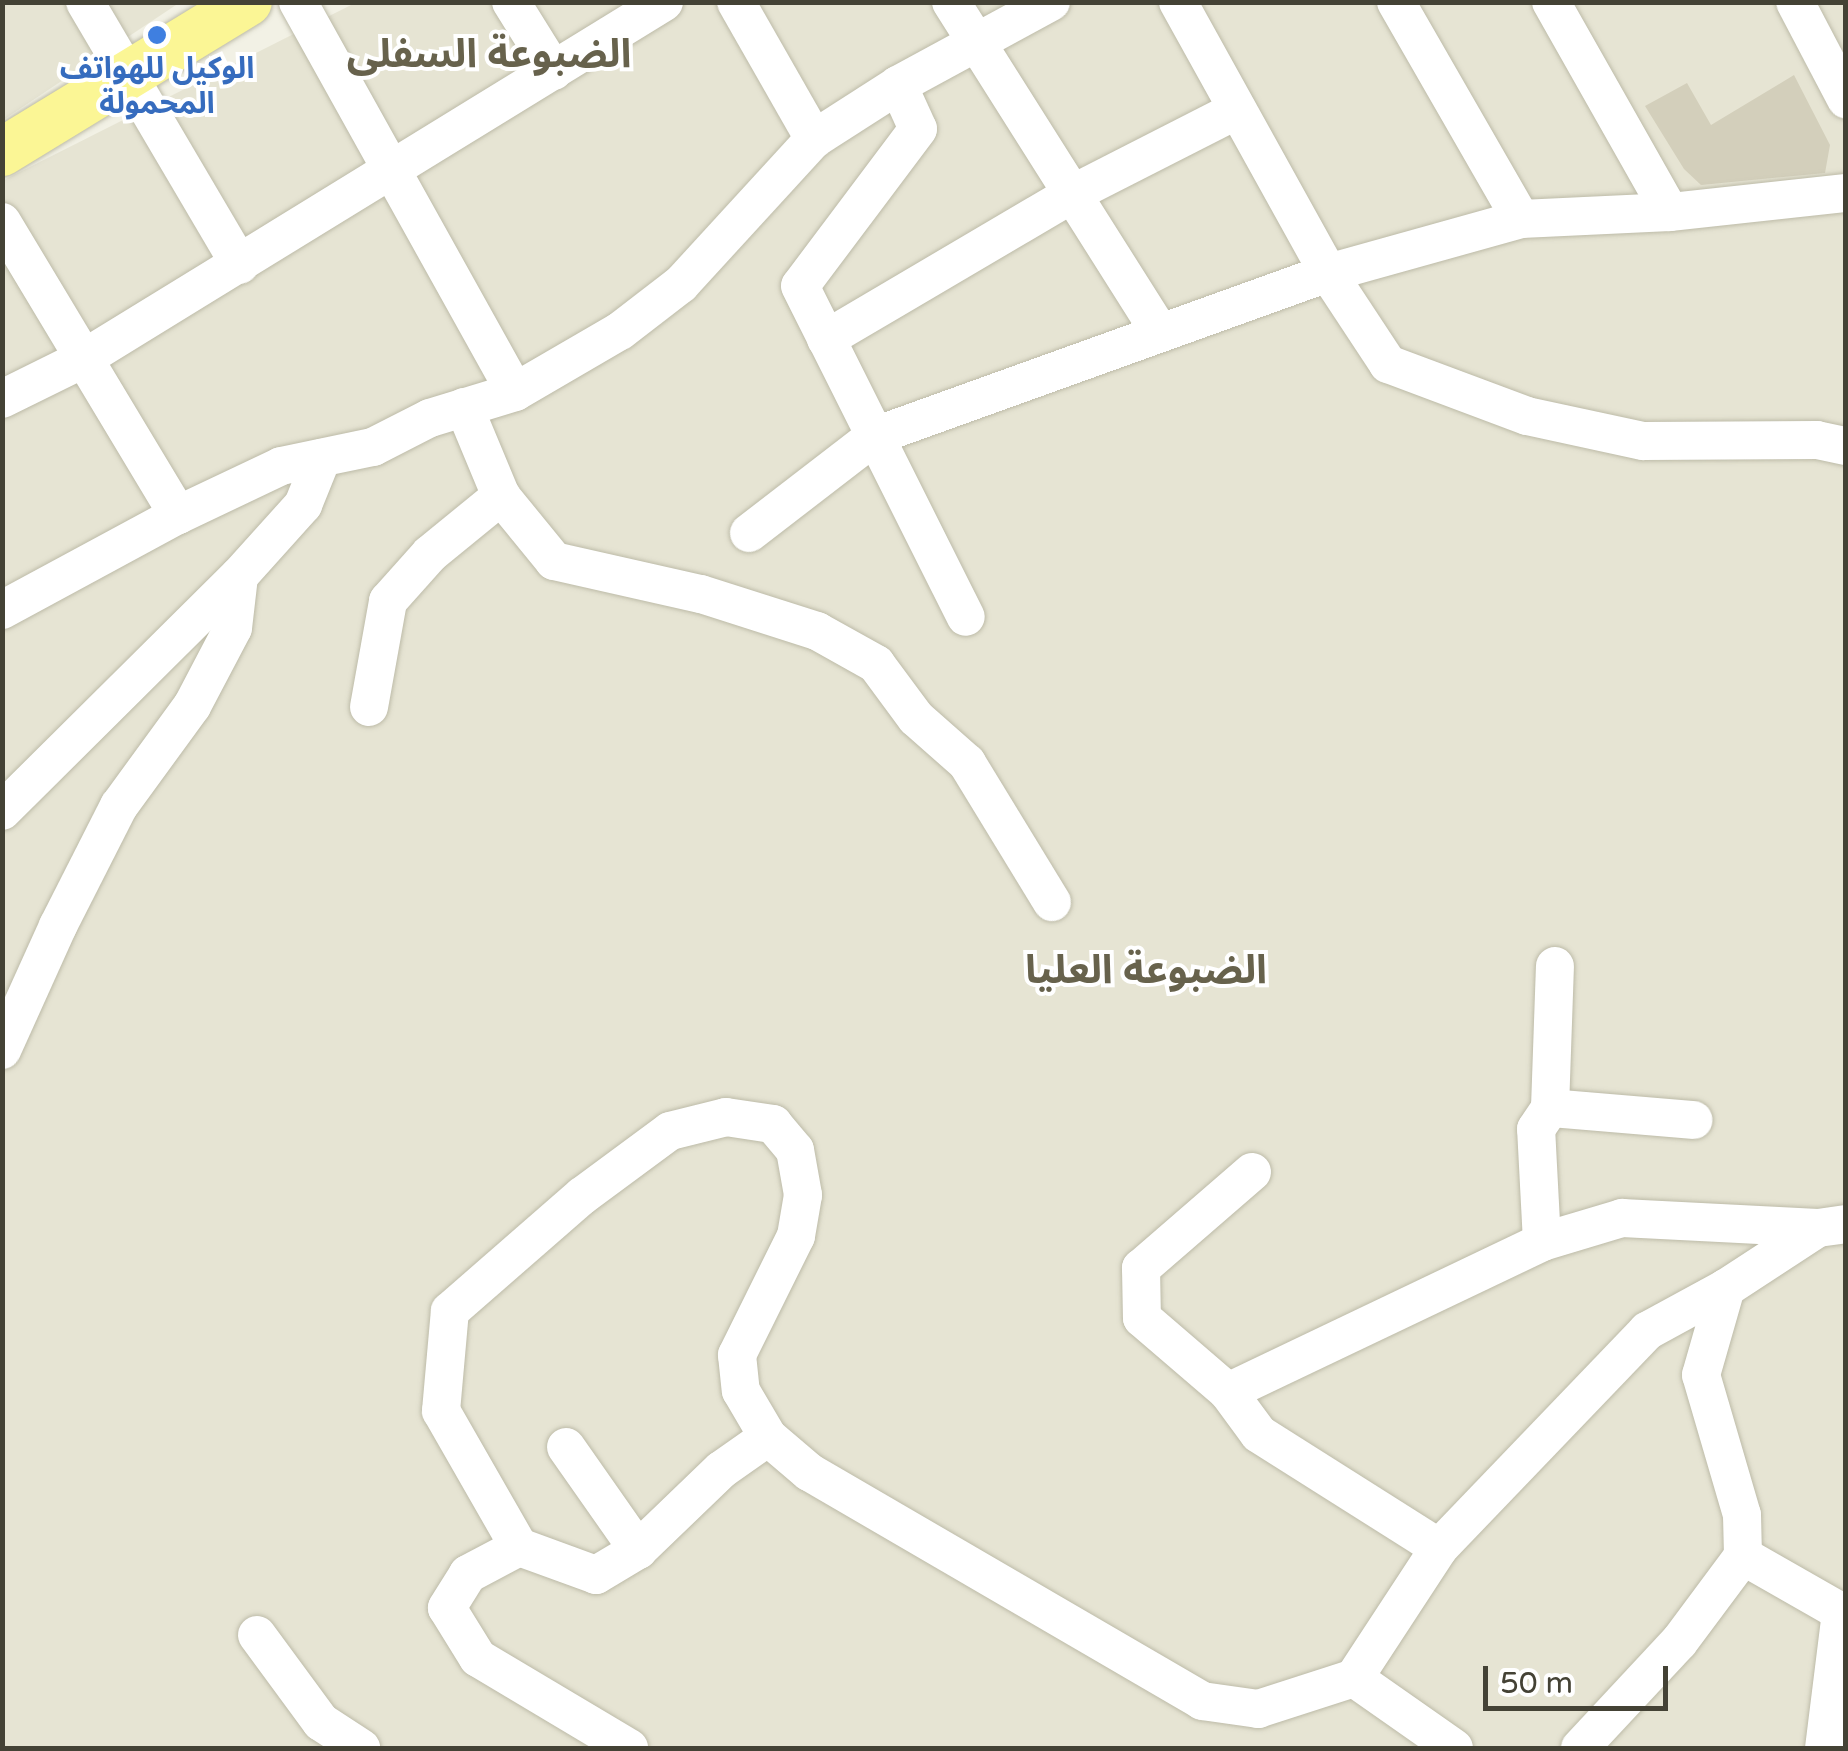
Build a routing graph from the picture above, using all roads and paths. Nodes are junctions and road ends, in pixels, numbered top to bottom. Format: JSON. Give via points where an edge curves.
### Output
{"nodes":[{"id":1,"x":85,"y":2,"type":"edge"},
{"id":2,"x":248,"y":2,"type":"edge"},
{"id":3,"x":298,"y":2,"type":"edge"},
{"id":4,"x":512,"y":2,"type":"edge"},
{"id":5,"x":664,"y":2,"type":"edge"},
{"id":6,"x":736,"y":2,"type":"edge"},
{"id":7,"x":951,"y":2,"type":"edge"},
{"id":8,"x":1052,"y":2,"type":"edge"},
{"id":9,"x":1178,"y":2,"type":"edge"},
{"id":10,"x":1551,"y":2,"type":"edge"},
{"id":11,"x":1795,"y":2,"type":"edge"},
{"id":12,"x":1411,"y":8,"type":"edge"},
{"id":13,"x":975,"y":46,"type":"junction"},
{"id":14,"x":554,"y":71,"type":"junction"},
{"id":15,"x":129,"y":75,"type":"junction"},
{"id":16,"x":898,"y":85,"type":"junction"},
{"id":17,"x":1846,"y":99,"type":"edge"},
{"id":18,"x":1238,"y":110,"type":"junction"},
{"id":19,"x":814,"y":138,"type":"junction"},
{"id":20,"x":2,"y":152,"type":"edge"},
{"id":21,"x":390,"y":174,"type":"junction"},
{"id":22,"x":1074,"y":193,"type":"junction"},
{"id":23,"x":1846,"y":193,"type":"edge"},
{"id":24,"x":1670,"y":212,"type":"junction"},
{"id":25,"x":1521,"y":219,"type":"junction"},
{"id":26,"x":2,"y":222,"type":"edge"},
{"id":27,"x":240,"y":265,"type":"junction"},
{"id":28,"x":1328,"y":274,"type":"junction"},
{"id":29,"x":1160,"y":332,"type":"junction"},
{"id":30,"x":826,"y":339,"type":"junction"},
{"id":31,"x":83,"y":359,"type":"junction"},
{"id":32,"x":515,"y":392,"type":"junction"},
{"id":33,"x":2,"y":399,"type":"edge"},
{"id":34,"x":464,"y":408,"type":"junction"},
{"id":35,"x":875,"y":436,"type":"junction"},
{"id":36,"x":1846,"y":446,"type":"edge"},
{"id":37,"x":322,"y":458,"type":"junction"},
{"id":38,"x":501,"y":496,"type":"junction"},
{"id":39,"x":178,"y":516,"type":"junction"},
{"id":40,"x":749,"y":533,"type":"dead end"},
{"id":41,"x":239,"y":576,"type":"junction"},
{"id":42,"x":2,"y":610,"type":"edge"},
{"id":43,"x":966,"y":617,"type":"dead end"},
{"id":44,"x":368,"y":707,"type":"dead end"},
{"id":45,"x":2,"y":811,"type":"edge"},
{"id":46,"x":1052,"y":902,"type":"dead end"},
{"id":47,"x":1555,"y":966,"type":"dead end"},
{"id":48,"x":2,"y":1050,"type":"edge"},
{"id":49,"x":1550,"y":1108,"type":"junction"},
{"id":50,"x":1694,"y":1120,"type":"dead end"},
{"id":51,"x":1252,"y":1172,"type":"dead end"},
{"id":52,"x":1832,"y":1226,"type":"edge"},
{"id":53,"x":1542,"y":1242,"type":"junction"},
{"id":54,"x":1726,"y":1288,"type":"junction"},
{"id":55,"x":1228,"y":1392,"type":"junction"},
{"id":56,"x":768,"y":1437,"type":"junction"},
{"id":57,"x":566,"y":1447,"type":"dead end"},
{"id":58,"x":519,"y":1547,"type":"junction"},
{"id":59,"x":1440,"y":1548,"type":"junction"},
{"id":60,"x":638,"y":1550,"type":"junction"},
{"id":61,"x":1744,"y":1556,"type":"junction"},
{"id":62,"x":257,"y":1635,"type":"dead end"},
{"id":63,"x":1354,"y":1678,"type":"junction"},
{"id":64,"x":361,"y":1748,"type":"edge"},
{"id":65,"x":628,"y":1748,"type":"edge"},
{"id":66,"x":1454,"y":1748,"type":"edge"},
{"id":67,"x":1580,"y":1748,"type":"edge"},
{"id":68,"x":1824,"y":1748,"type":"edge"}],
"edges":[{"from":1,"to":15,"type":"street"},
{"from":2,"to":15,"type":"main road"},
{"from":3,"to":21,"type":"street"},
{"from":4,"to":14,"type":"street"},
{"from":5,"to":14,"type":"street"},
{"from":6,"to":19,"type":"street"},
{"from":7,"to":13,"type":"street"},
{"from":8,"to":13,"type":"street"},
{"from":9,"to":18,"type":"street"},
{"from":10,"to":24,"type":"street"},
{"from":11,"to":17,"type":"street"},
{"from":12,"to":25,"type":"street"},
{"from":13,"to":16,"type":"street"},
{"from":13,"to":22,"type":"street"},
{"from":14,"to":21,"type":"street"},
{"from":15,"to":20,"type":"main road"},
{"from":15,"to":27,"type":"street"},
{"from":16,"to":19,"type":"street"},
{"from":16,"to":30,"type":"street","via":[[918,129],[800,286]]},
{"from":18,"to":22,"type":"street"},
{"from":18,"to":28,"type":"street"},
{"from":19,"to":32,"type":"street","via":[[681,284],[620,330]]},
{"from":21,"to":27,"type":"street"},
{"from":21,"to":32,"type":"street"},
{"from":22,"to":29,"type":"street"},
{"from":22,"to":30,"type":"street"},
{"from":23,"to":24,"type":"street"},
{"from":24,"to":25,"type":"street"},
{"from":25,"to":28,"type":"street"},
{"from":26,"to":31,"type":"street"},
{"from":27,"to":31,"type":"street"},
{"from":28,"to":29,"type":"street"},
{"from":28,"to":36,"type":"street","via":[[1388,364],[1480,401],[1643,441],[1817,440]]},
{"from":29,"to":35,"type":"street"},
{"from":30,"to":35,"type":"street"},
{"from":31,"to":33,"type":"street"},
{"from":31,"to":39,"type":"street"},
{"from":32,"to":34,"type":"street"},
{"from":34,"to":37,"type":"street","via":[[374,446]]},
{"from":34,"to":38,"type":"street"},
{"from":35,"to":40,"type":"street"},
{"from":35,"to":43,"type":"street"},
{"from":37,"to":39,"type":"street","via":[[281,466]]},
{"from":37,"to":41,"type":"street","via":[[303,504]]},
{"from":38,"to":44,"type":"street","via":[[430,554],[388,601]]},
{"from":38,"to":46,"type":"street","via":[[554,561],[701,594],[817,631],[876,664],[916,718],[967,763]]},
{"from":39,"to":42,"type":"street"},
{"from":41,"to":45,"type":"street"},
{"from":41,"to":48,"type":"street","via":[[233,628],[192,706],[119,806]]},
{"from":47,"to":49,"type":"street"},
{"from":49,"to":50,"type":"street"},
{"from":49,"to":53,"type":"street","via":[[1536,1129]]},
{"from":51,"to":55,"type":"street","via":[[1141,1268],[1142,1318]]},
{"from":52,"to":53,"type":"street","via":[[1622,1218]]},
{"from":52,"to":54,"type":"street"},
{"from":53,"to":55,"type":"street"},
{"from":54,"to":59,"type":"street","via":[[1646,1331]]},
{"from":54,"to":61,"type":"street","via":[[1701,1375],[1742,1514]]},
{"from":55,"to":59,"type":"street","via":[[1259,1434]]},
{"from":56,"to":58,"type":"street","via":[[740,1391],[738,1355],[796,1236],[803,1195],[795,1150],[774,1124],[726,1117],[670,1131],[582,1196],[450,1310],[441,1410]]},
{"from":56,"to":60,"type":"street","via":[[721,1470]]},
{"from":56,"to":63,"type":"street","via":[[808,1472],[1202,1701],[1258,1709]]},
{"from":57,"to":60,"type":"street"},
{"from":58,"to":60,"type":"street","via":[[596,1575]]},
{"from":58,"to":65,"type":"street","via":[[468,1574],[448,1608],[478,1658]]},
{"from":59,"to":63,"type":"street"},
{"from":61,"to":67,"type":"street","via":[[1680,1642]]},
{"from":61,"to":68,"type":"street","via":[[1841,1612]]},
{"from":62,"to":64,"type":"street","via":[[322,1722]]},
{"from":63,"to":66,"type":"street"}]}
